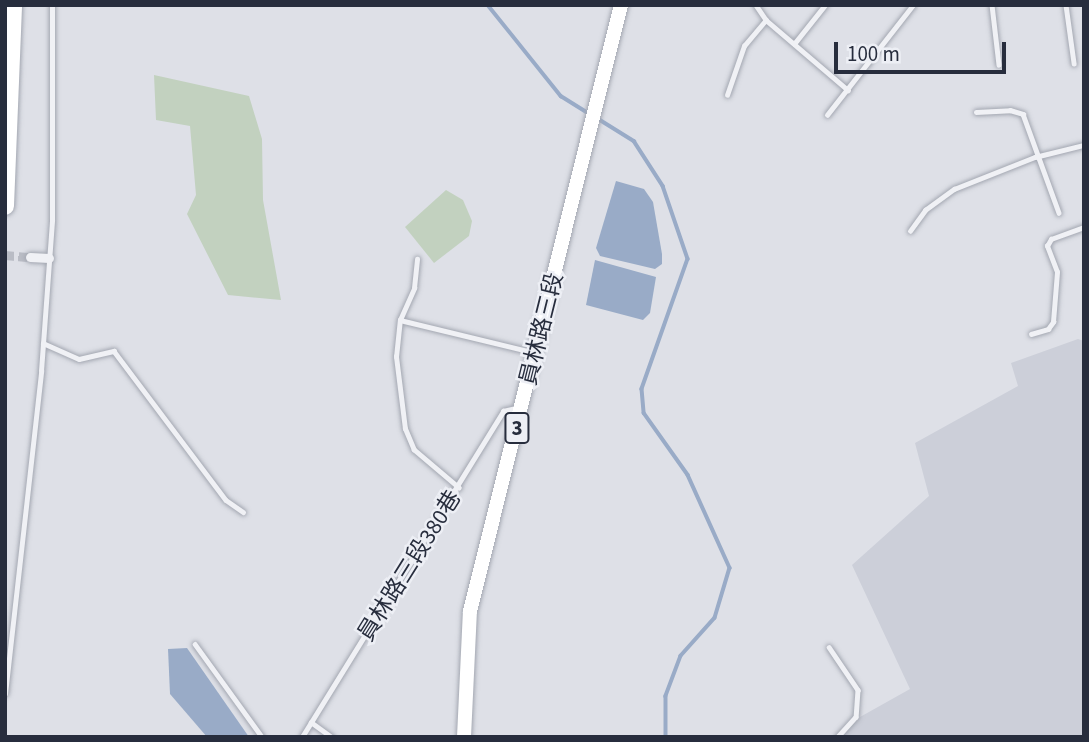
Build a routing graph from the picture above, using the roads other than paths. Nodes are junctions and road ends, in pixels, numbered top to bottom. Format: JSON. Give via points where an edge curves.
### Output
{"nodes":[{"id":1,"x":13,"y":5,"type":"edge"},
{"id":2,"x":52,"y":5,"type":"edge"},
{"id":3,"x":621,"y":5,"type":"edge"},
{"id":4,"x":756,"y":5,"type":"edge"},
{"id":5,"x":825,"y":5,"type":"edge"},
{"id":6,"x":913,"y":5,"type":"edge"},
{"id":7,"x":992,"y":5,"type":"edge"},
{"id":8,"x":1066,"y":5,"type":"edge"},
{"id":9,"x":766,"y":20,"type":"junction"},
{"id":10,"x":794,"y":44,"type":"junction"},
{"id":11,"x":1074,"y":63,"type":"dead end"},
{"id":12,"x":999,"y":65,"type":"dead end"},
{"id":13,"x":848,"y":90,"type":"junction"},
{"id":14,"x":727,"y":95,"type":"dead end"},
{"id":15,"x":976,"y":112,"type":"dead end"},
{"id":16,"x":827,"y":116,"type":"dead end"},
{"id":17,"x":1084,"y":145,"type":"edge"},
{"id":18,"x":1035,"y":157,"type":"junction"},
{"id":19,"x":5,"y":206,"type":"edge"},
{"id":20,"x":1059,"y":213,"type":"dead end"},
{"id":21,"x":1084,"y":227,"type":"edge"},
{"id":22,"x":910,"y":231,"type":"dead end"},
{"id":23,"x":30,"y":257,"type":"tunnel mouth"},
{"id":24,"x":49,"y":258,"type":"junction"},
{"id":25,"x":417,"y":259,"type":"dead end"},
{"id":26,"x":400,"y":320,"type":"junction"},
{"id":27,"x":1031,"y":334,"type":"dead end"},
{"id":28,"x":43,"y":343,"type":"junction"},
{"id":29,"x":536,"y":353,"type":"junction"},
{"id":30,"x":523,"y":406,"type":"junction"},
{"id":31,"x":460,"y":488,"type":"junction"},
{"id":32,"x":243,"y":512,"type":"dead end"},
{"id":33,"x":195,"y":644,"type":"dead end"},
{"id":34,"x":829,"y":647,"type":"dead end"},
{"id":35,"x":5,"y":694,"type":"edge"},
{"id":36,"x":311,"y":722,"type":"junction"},
{"id":37,"x":262,"y":737,"type":"edge"},
{"id":38,"x":302,"y":737,"type":"edge"},
{"id":39,"x":332,"y":737,"type":"edge"},
{"id":40,"x":464,"y":737,"type":"edge"},
{"id":41,"x":838,"y":737,"type":"edge"}],
"edges":[{"from":1,"to":19,"type":"highway"},
{"from":2,"to":24,"type":"lane"},
{"from":3,"to":29,"type":"main road","name":"員林路三段","number":"3"},
{"from":4,"to":9,"type":"lane"},
{"from":5,"to":10,"type":"lane"},
{"from":6,"to":13,"type":"lane"},
{"from":7,"to":12,"type":"lane"},
{"from":8,"to":11,"type":"lane"},
{"from":9,"to":10,"type":"lane"},
{"from":9,"to":14,"type":"lane","via":[[744,46]]},
{"from":10,"to":13,"type":"lane"},
{"from":13,"to":16,"type":"lane"},
{"from":15,"to":18,"type":"lane","via":[[1023,114]]},
{"from":17,"to":18,"type":"lane"},
{"from":18,"to":20,"type":"lane"},
{"from":18,"to":22,"type":"lane","via":[[954,189],[925,210]]},
{"from":21,"to":27,"type":"lane","via":[[1051,239],[1047,246],[1056,272],[1053,322],[1048,329]]},
{"from":23,"to":24,"type":"street"},
{"from":24,"to":28,"type":"lane"},
{"from":25,"to":26,"type":"lane","via":[[414,288]]},
{"from":26,"to":29,"type":"lane"},
{"from":26,"to":31,"type":"lane","via":[[396,357],[405,429],[414,450]]},
{"from":28,"to":32,"type":"lane","via":[[79,359],[114,351],[226,500]]},
{"from":28,"to":35,"type":"lane"},
{"from":29,"to":30,"type":"main road","name":"員林路三段","number":"3"},
{"from":30,"to":31,"type":"lane","name":"員林路三段380巷","via":[[503,411]]},
{"from":30,"to":40,"type":"main road","name":"員林路三段","number":"3","via":[[470,611]]},
{"from":31,"to":36,"type":"lane","name":"員林路三段380巷"},
{"from":33,"to":37,"type":"lane"},
{"from":34,"to":41,"type":"lane","via":[[858,690],[856,717]]},
{"from":36,"to":38,"type":"lane","name":"員林路三段380巷"},
{"from":36,"to":39,"type":"lane"}]}
